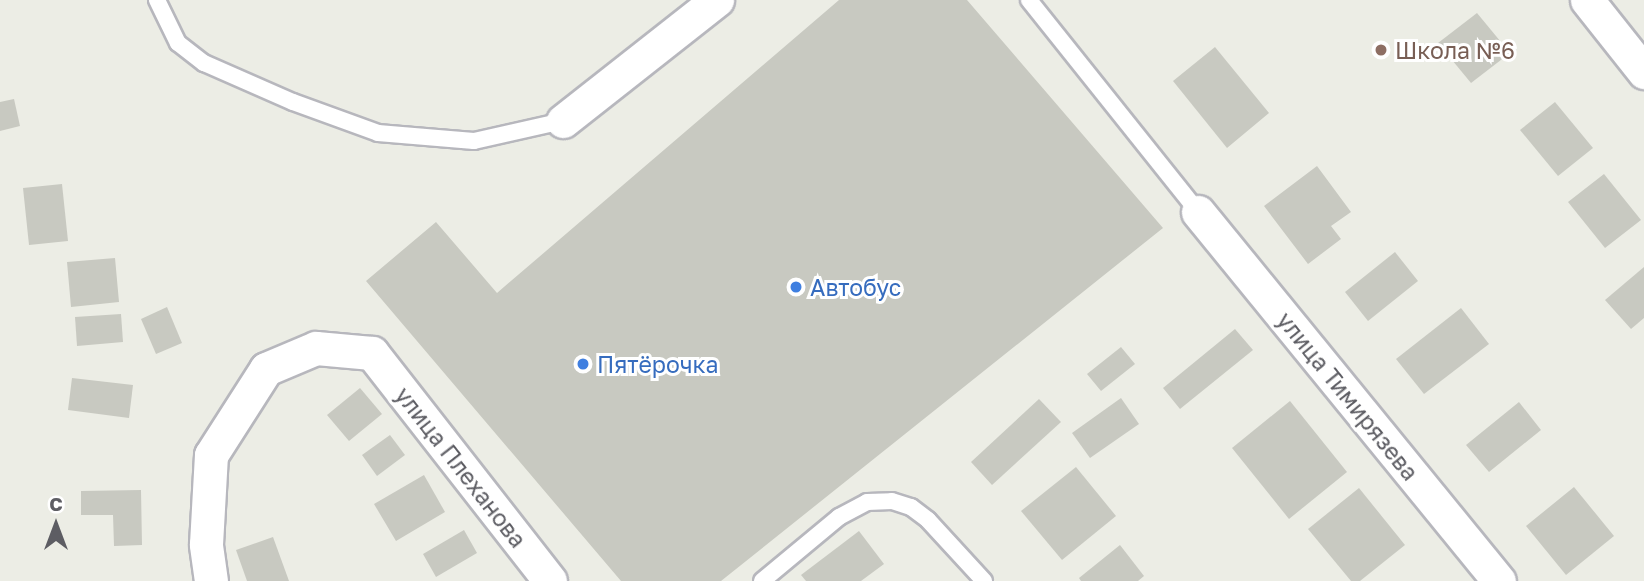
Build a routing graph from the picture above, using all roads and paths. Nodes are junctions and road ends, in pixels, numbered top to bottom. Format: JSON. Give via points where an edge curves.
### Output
{"nodes":[{"id":1,"x":157,"y":0,"type":"edge"},
{"id":2,"x":717,"y":0,"type":"edge"},
{"id":3,"x":1029,"y":0,"type":"edge"},
{"id":4,"x":1587,"y":0,"type":"edge"},
{"id":5,"x":1644,"y":72,"type":"edge"},
{"id":6,"x":563,"y":121,"type":"joint"},
{"id":7,"x":1198,"y":212,"type":"joint"},
{"id":8,"x":211,"y":581,"type":"edge"},
{"id":9,"x":550,"y":581,"type":"edge"},
{"id":10,"x":762,"y":581,"type":"edge"},
{"id":11,"x":984,"y":581,"type":"edge"},
{"id":12,"x":1499,"y":581,"type":"edge"}],
"edges":[{"from":1,"to":6,"type":"lane","via":[[178,43],[204,63],[378,133],[474,141]]},
{"from":2,"to":6,"type":"street"},
{"from":3,"to":7,"type":"lane"},
{"from":4,"to":5,"type":"street"},
{"from":7,"to":12,"type":"street","name":"улица Тимирязева"},
{"from":8,"to":9,"type":"street","name":"улица Плеханова","via":[[206,544],[211,455],[266,369],[316,348],[372,353]]},
{"from":10,"to":11,"type":"lane","via":[[839,517],[867,502],[892,501],[911,507],[928,520]]}]}
